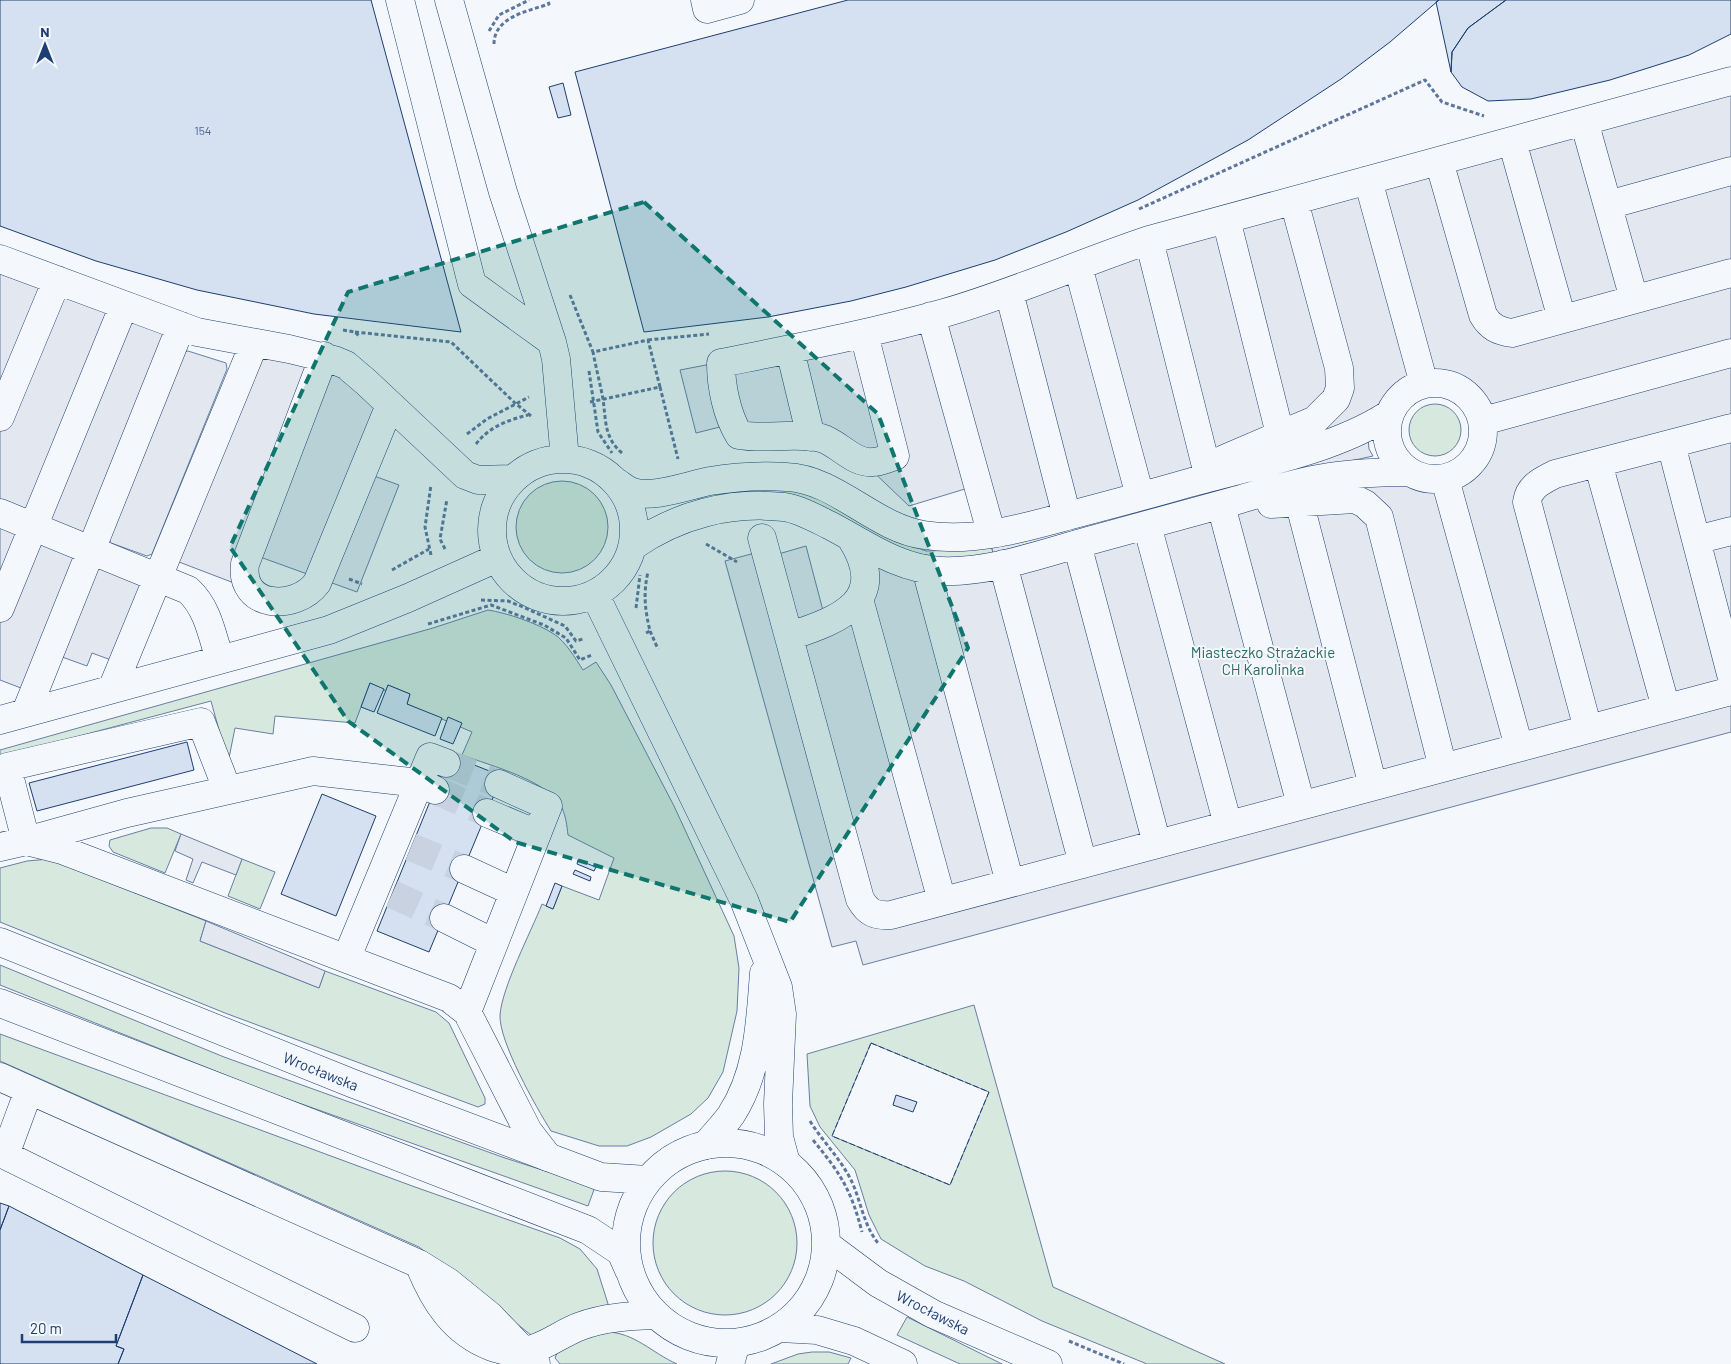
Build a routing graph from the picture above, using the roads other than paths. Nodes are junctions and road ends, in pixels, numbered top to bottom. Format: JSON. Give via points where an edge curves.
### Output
{"nodes":[{"id":1,"x":400,"y":0,"type":"edge"},
{"id":2,"x":705,"y":0,"type":"edge"},
{"id":3,"x":740,"y":0,"type":"edge"},
{"id":4,"x":452,"y":1,"type":"edge"},
{"id":5,"x":1731,"y":81,"type":"edge"},
{"id":6,"x":1584,"y":121,"type":"junction"},
{"id":7,"x":1512,"y":141,"type":"junction"},
{"id":8,"x":1439,"y":161,"type":"junction"},
{"id":9,"x":1731,"y":170,"type":"edge"},
{"id":10,"x":1368,"y":180,"type":"junction"},
{"id":11,"x":1294,"y":201,"type":"junction"},
{"id":12,"x":1608,"y":206,"type":"junction"},
{"id":13,"x":1226,"y":219,"type":"junction"},
{"id":14,"x":1148,"y":240,"type":"junction"},
{"id":15,"x":0,"y":258,"type":"edge"},
{"id":16,"x":1078,"y":266,"type":"junction"},
{"id":17,"x":1731,"y":273,"type":"edge"},
{"id":18,"x":57,"y":280,"type":"junction"},
{"id":19,"x":1009,"y":292,"type":"junction"},
{"id":20,"x":1634,"y":300,"type":"junction"},
{"id":21,"x":124,"y":305,"type":"junction"},
{"id":22,"x":931,"y":316,"type":"junction"},
{"id":23,"x":1562,"y":319,"type":"junction"},
{"id":24,"x":181,"y":326,"type":"junction"},
{"id":25,"x":864,"y":334,"type":"junction"},
{"id":26,"x":552,"y":342,"type":"junction"},
{"id":27,"x":254,"y":344,"type":"junction"},
{"id":28,"x":790,"y":350,"type":"junction"},
{"id":29,"x":1731,"y":353,"type":"edge"},
{"id":30,"x":324,"y":356,"type":"junction"},
{"id":31,"x":1424,"y":384,"type":"junction"},
{"id":32,"x":390,"y":406,"type":"junction"},
{"id":33,"x":1388,"y":415,"type":"junction"},
{"id":34,"x":0,"y":417,"type":"edge"},
{"id":35,"x":1483,"y":421,"type":"junction"},
{"id":36,"x":1731,"y":428,"type":"edge"},
{"id":37,"x":1280,"y":434,"type":"junction"},
{"id":38,"x":812,"y":437,"type":"junction"},
{"id":39,"x":1671,"y":444,"type":"junction"},
{"id":40,"x":565,"y":459,"type":"junction"},
{"id":41,"x":1598,"y":463,"type":"junction"},
{"id":42,"x":1206,"y":466,"type":"junction"},
{"id":43,"x":1410,"y":472,"type":"junction"},
{"id":44,"x":513,"y":479,"type":"junction"},
{"id":45,"x":1445,"y":479,"type":"junction"},
{"id":46,"x":616,"y":482,"type":"junction"},
{"id":47,"x":1137,"y":485,"type":"junction"},
{"id":48,"x":1299,"y":501,"type":"junction"},
{"id":49,"x":1064,"y":505,"type":"junction"},
{"id":50,"x":1222,"y":509,"type":"junction"},
{"id":51,"x":0,"y":513,"type":"edge"},
{"id":52,"x":1190,"y":513,"type":"junction"},
{"id":53,"x":989,"y":525,"type":"junction"},
{"id":54,"x":1147,"y":525,"type":"junction"},
{"id":55,"x":34,"y":526,"type":"junction"},
{"id":56,"x":1731,"y":531,"type":"edge"},
{"id":57,"x":946,"y":536,"type":"junction"},
{"id":58,"x":762,"y":538,"type":"dead end"},
{"id":59,"x":851,"y":538,"type":"junction"},
{"id":60,"x":1696,"y":540,"type":"junction"},
{"id":61,"x":1077,"y":544,"type":"junction"},
{"id":62,"x":633,"y":546,"type":"junction"},
{"id":63,"x":92,"y":550,"type":"junction"},
{"id":64,"x":497,"y":558,"type":"junction"},
{"id":65,"x":1003,"y":564,"type":"junction"},
{"id":66,"x":926,"y":569,"type":"junction"},
{"id":67,"x":158,"y":577,"type":"junction"},
{"id":68,"x":594,"y":595,"type":"junction"},
{"id":69,"x":859,"y":599,"type":"junction"},
{"id":70,"x":0,"y":608,"type":"edge"},
{"id":71,"x":1723,"y":615,"type":"edge"},
{"id":72,"x":790,"y":636,"type":"junction"},
{"id":73,"x":220,"y":660,"type":"junction"},
{"id":74,"x":1731,"y":674,"type":"edge"},
{"id":75,"x":112,"y":689,"type":"junction"},
{"id":76,"x":1731,"y":691,"type":"edge"},
{"id":77,"x":1666,"y":708,"type":"junction"},
{"id":78,"x":26,"y":712,"type":"junction"},
{"id":79,"x":0,"y":720,"type":"edge"},
{"id":80,"x":1588,"y":729,"type":"junction"},
{"id":81,"x":1519,"y":748,"type":"junction"},
{"id":82,"x":438,"y":760,"type":"dead end"},
{"id":83,"x":1443,"y":768,"type":"junction"},
{"id":84,"x":499,"y":784,"type":"tunnel mouth"},
{"id":85,"x":427,"y":786,"type":"junction"},
{"id":86,"x":1374,"y":786,"type":"junction"},
{"id":87,"x":227,"y":789,"type":"junction"},
{"id":88,"x":1301,"y":805,"type":"junction"},
{"id":89,"x":487,"y":813,"type":"tunnel mouth"},
{"id":90,"x":1228,"y":825,"type":"junction"},
{"id":91,"x":537,"y":834,"type":"junction"},
{"id":92,"x":26,"y":841,"type":"junction"},
{"id":93,"x":1158,"y":844,"type":"junction"},
{"id":94,"x":0,"y":847,"type":"edge"},
{"id":95,"x":1084,"y":864,"type":"junction"},
{"id":96,"x":464,"y":869,"type":"tunnel mouth"},
{"id":97,"x":1010,"y":883,"type":"junction"},
{"id":98,"x":514,"y":892,"type":"junction"},
{"id":99,"x":942,"y":902,"type":"junction"},
{"id":100,"x":444,"y":918,"type":"tunnel mouth"},
{"id":101,"x":0,"y":942,"type":"edge"},
{"id":102,"x":494,"y":943,"type":"junction"},
{"id":103,"x":765,"y":954,"type":"junction"},
{"id":104,"x":347,"y":957,"type":"junction"},
{"id":105,"x":0,"y":1003,"type":"edge"},
{"id":106,"x":467,"y":1012,"type":"junction"},
{"id":107,"x":0,"y":1077,"type":"edge"},
{"id":108,"x":29,"y":1090,"type":"junction"},
{"id":109,"x":706,"y":1145,"type":"junction"},
{"id":110,"x":548,"y":1157,"type":"junction"},
{"id":111,"x":786,"y":1162,"type":"junction"},
{"id":112,"x":648,"y":1180,"type":"junction"},
{"id":113,"x":827,"y":1245,"type":"junction"},
{"id":114,"x":629,"y":1270,"type":"junction"},
{"id":115,"x":656,"y":1315,"type":"junction"},
{"id":116,"x":355,"y":1328,"type":"dead end"},
{"id":117,"x":780,"y":1328,"type":"junction"},
{"id":118,"x":733,"y":1353,"type":"edge"},
{"id":119,"x":530,"y":1358,"type":"edge"},
{"id":120,"x":903,"y":1364,"type":"edge"},
{"id":121,"x":1048,"y":1364,"type":"edge"}],
"edges":[{"from":1,"to":26,"type":"street","via":[[472,284]]},
{"from":2,"to":3,"type":"street","via":[[707,9]]},
{"from":4,"to":26,"type":"street","via":[[503,192]]},
{"from":5,"to":6,"type":"street"},
{"from":6,"to":7,"type":"street"},
{"from":6,"to":12,"type":"street"},
{"from":7,"to":8,"type":"street"},
{"from":7,"to":23,"type":"street"},
{"from":8,"to":10,"type":"street"},
{"from":8,"to":23,"type":"street","via":[[1488,324],[1499,331],[1512,333]]},
{"from":9,"to":12,"type":"street"},
{"from":10,"to":11,"type":"street"},
{"from":10,"to":31,"type":"street"},
{"from":11,"to":13,"type":"street"},
{"from":11,"to":37,"type":"street","via":[[1339,368],[1340,388],[1336,399],[1315,420]]},
{"from":12,"to":20,"type":"street"},
{"from":13,"to":14,"type":"street"},
{"from":13,"to":37,"type":"street"},
{"from":14,"to":16,"type":"street"},
{"from":14,"to":42,"type":"street"},
{"from":15,"to":18,"type":"street"},
{"from":16,"to":19,"type":"street"},
{"from":16,"to":47,"type":"street"},
{"from":17,"to":20,"type":"street"},
{"from":18,"to":21,"type":"street"},
{"from":18,"to":34,"type":"street"},
{"from":19,"to":22,"type":"street"},
{"from":19,"to":49,"type":"street"},
{"from":20,"to":23,"type":"street"},
{"from":21,"to":24,"type":"street"},
{"from":21,"to":55,"type":"street"},
{"from":22,"to":25,"type":"street"},
{"from":22,"to":53,"type":"street"},
{"from":24,"to":27,"type":"street"},
{"from":24,"to":63,"type":"street"},
{"from":25,"to":28,"type":"street"},
{"from":25,"to":38,"type":"street","via":[[895,456],[862,462],[822,438]]},
{"from":26,"to":40,"type":"street"},
{"from":27,"to":30,"type":"street"},
{"from":27,"to":67,"type":"street"},
{"from":28,"to":38,"type":"street"},
{"from":28,"to":38,"type":"street","via":[[721,363],[721,379],[732,424],[739,435],[755,438]]},
{"from":29,"to":35,"type":"street"},
{"from":30,"to":32,"type":"street","via":[[346,365]]},
{"from":30,"to":32,"type":"street","via":[[245,564],[243,576],[247,588],[257,596],[269,601],[287,602],[310,591],[322,570]]},
{"from":31,"to":33,"type":"street","via":[[1414,387],[1397,400]]},
{"from":31,"to":35,"type":"street","via":[[1445,383],[1463,391],[1475,403]]},
{"from":32,"to":44,"type":"street","via":[[452,464],[478,480]]},
{"from":33,"to":43,"type":"street","via":[[1385,434],[1391,454],[1401,468]]},
{"from":33,"to":57,"type":"street","via":[[1324,445],[1131,500],[1006,532]]},
{"from":35,"to":45,"type":"street","via":[[1483,439],[1478,455],[1464,470]]},
{"from":36,"to":39,"type":"street"},
{"from":37,"to":42,"type":"street"},
{"from":39,"to":41,"type":"street"},
{"from":39,"to":60,"type":"street"},
{"from":40,"to":44,"type":"street","via":[[545,461]]},
{"from":40,"to":46,"type":"street","via":[[601,469]]},
{"from":41,"to":77,"type":"street"},
{"from":41,"to":80,"type":"street","via":[[1555,474],[1536,484],[1528,493],[1527,502]]},
{"from":42,"to":47,"type":"street"},
{"from":43,"to":45,"type":"street","via":[[1423,479]]},
{"from":43,"to":52,"type":"street","via":[[1327,477]]},
{"from":44,"to":64,"type":"street","via":[[501,494],[492,518],[491,533]]},
{"from":45,"to":81,"type":"street"},
{"from":46,"to":57,"type":"street","via":[[631,492],[645,493],[710,481],[793,477],[829,490],[903,531]]},
{"from":46,"to":62,"type":"street","via":[[631,508],[635,529]]},
{"from":47,"to":49,"type":"street"},
{"from":48,"to":50,"type":"street"},
{"from":48,"to":83,"type":"street","via":[[1354,499],[1366,504],[1379,517]]},
{"from":48,"to":86,"type":"street"},
{"from":49,"to":53,"type":"street"},
{"from":50,"to":52,"type":"street"},
{"from":50,"to":88,"type":"street"},
{"from":51,"to":55,"type":"street"},
{"from":52,"to":54,"type":"street"},
{"from":53,"to":57,"type":"street"},
{"from":54,"to":61,"type":"street"},
{"from":54,"to":90,"type":"street"},
{"from":55,"to":63,"type":"street"},
{"from":55,"to":70,"type":"street"},
{"from":56,"to":60,"type":"street"},
{"from":58,"to":72,"type":"street"},
{"from":59,"to":62,"type":"street","via":[[808,515],[785,507],[734,507],[692,516],[656,530]]},
{"from":59,"to":66,"type":"street","via":[[899,563]]},
{"from":59,"to":69,"type":"street","via":[[861,554],[864,570]]},
{"from":60,"to":71,"type":"street"},
{"from":61,"to":65,"type":"street"},
{"from":61,"to":93,"type":"street"},
{"from":62,"to":68,"type":"street","via":[[616,579]]},
{"from":63,"to":67,"type":"street"},
{"from":63,"to":78,"type":"street"},
{"from":64,"to":68,"type":"street","via":[[509,578],[527,592],[549,601],[572,602]]},
{"from":64,"to":73,"type":"street","via":[[329,630]]},
{"from":65,"to":66,"type":"street","via":[[973,569]]},
{"from":65,"to":95,"type":"street"},
{"from":66,"to":97,"type":"street"},
{"from":67,"to":73,"type":"street","via":[[188,590],[200,602]]},
{"from":67,"to":75,"type":"street"},
{"from":68,"to":103,"type":"street","via":[[744,900]]},
{"from":69,"to":72,"type":"street","via":[[840,617]]},
{"from":69,"to":99,"type":"street"},
{"from":71,"to":74,"type":"street"},
{"from":72,"to":99,"type":"street","via":[[860,899],[866,909],[880,916]]},
{"from":73,"to":75,"type":"street"},
{"from":75,"to":78,"type":"street"},
{"from":76,"to":77,"type":"street"},
{"from":77,"to":80,"type":"street"},
{"from":78,"to":79,"type":"street"},
{"from":80,"to":81,"type":"street"},
{"from":81,"to":83,"type":"street"},
{"from":82,"to":85,"type":"street"},
{"from":83,"to":86,"type":"street"},
{"from":84,"to":91,"type":"street","via":[[548,806]]},
{"from":85,"to":87,"type":"street","via":[[313,772]]},
{"from":85,"to":104,"type":"street","via":[[384,891]]},
{"from":86,"to":88,"type":"street"},
{"from":87,"to":92,"type":"street"},
{"from":87,"to":92,"type":"street","via":[[201,722],[7,767]]},
{"from":88,"to":90,"type":"street"},
{"from":89,"to":91,"type":"street"},
{"from":90,"to":93,"type":"street"},
{"from":91,"to":98,"type":"street"},
{"from":92,"to":94,"type":"street"},
{"from":92,"to":104,"type":"street","via":[[62,850]]},
{"from":93,"to":95,"type":"street"},
{"from":95,"to":97,"type":"street"},
{"from":96,"to":98,"type":"street"},
{"from":97,"to":99,"type":"street"},
{"from":98,"to":102,"type":"street"},
{"from":100,"to":102,"type":"street"},
{"from":101,"to":110,"type":"street","name":"Wrocławska","via":[[354,1084]]},
{"from":102,"to":106,"type":"street"},
{"from":103,"to":109,"type":"street","via":[[759,1042],[749,1078],[731,1114]]},
{"from":103,"to":111,"type":"street","via":[[778,987],[782,1014],[778,1104],[779,1138]]},
{"from":104,"to":106,"type":"street","via":[[448,998]]},
{"from":105,"to":114,"type":"street","via":[[588,1230],[621,1252]]},
{"from":106,"to":110,"type":"street","via":[[528,1131]]},
{"from":107,"to":108,"type":"street"},
{"from":108,"to":116,"type":"street","via":[[5,1155]]},
{"from":108,"to":119,"type":"street","via":[[419,1264],[430,1290],[460,1330],[481,1343]]},
{"from":109,"to":111,"type":"street","via":[[748,1145]]},
{"from":109,"to":112,"type":"street","via":[[674,1157]]},
{"from":110,"to":112,"type":"street","name":"Wrocławska","via":[[602,1177]]},
{"from":111,"to":113,"type":"street","via":[[816,1199],[826,1229]]},
{"from":112,"to":114,"type":"street","via":[[638,1196],[626,1232]]},
{"from":113,"to":117,"type":"street","via":[[824,1265],[808,1300],[796,1316]]},
{"from":113,"to":121,"type":"street","name":"Wrocławska","via":[[878,1283],[933,1314]]},
{"from":114,"to":115,"type":"street","via":[[636,1287]]},
{"from":115,"to":118,"type":"street","via":[[670,1326],[701,1340],[719,1343]]},
{"from":115,"to":119,"type":"street","via":[[608,1319],[580,1326]]},
{"from":117,"to":118,"type":"street","via":[[751,1340]]},
{"from":117,"to":120,"type":"street","via":[[817,1330],[854,1341]]}]}
